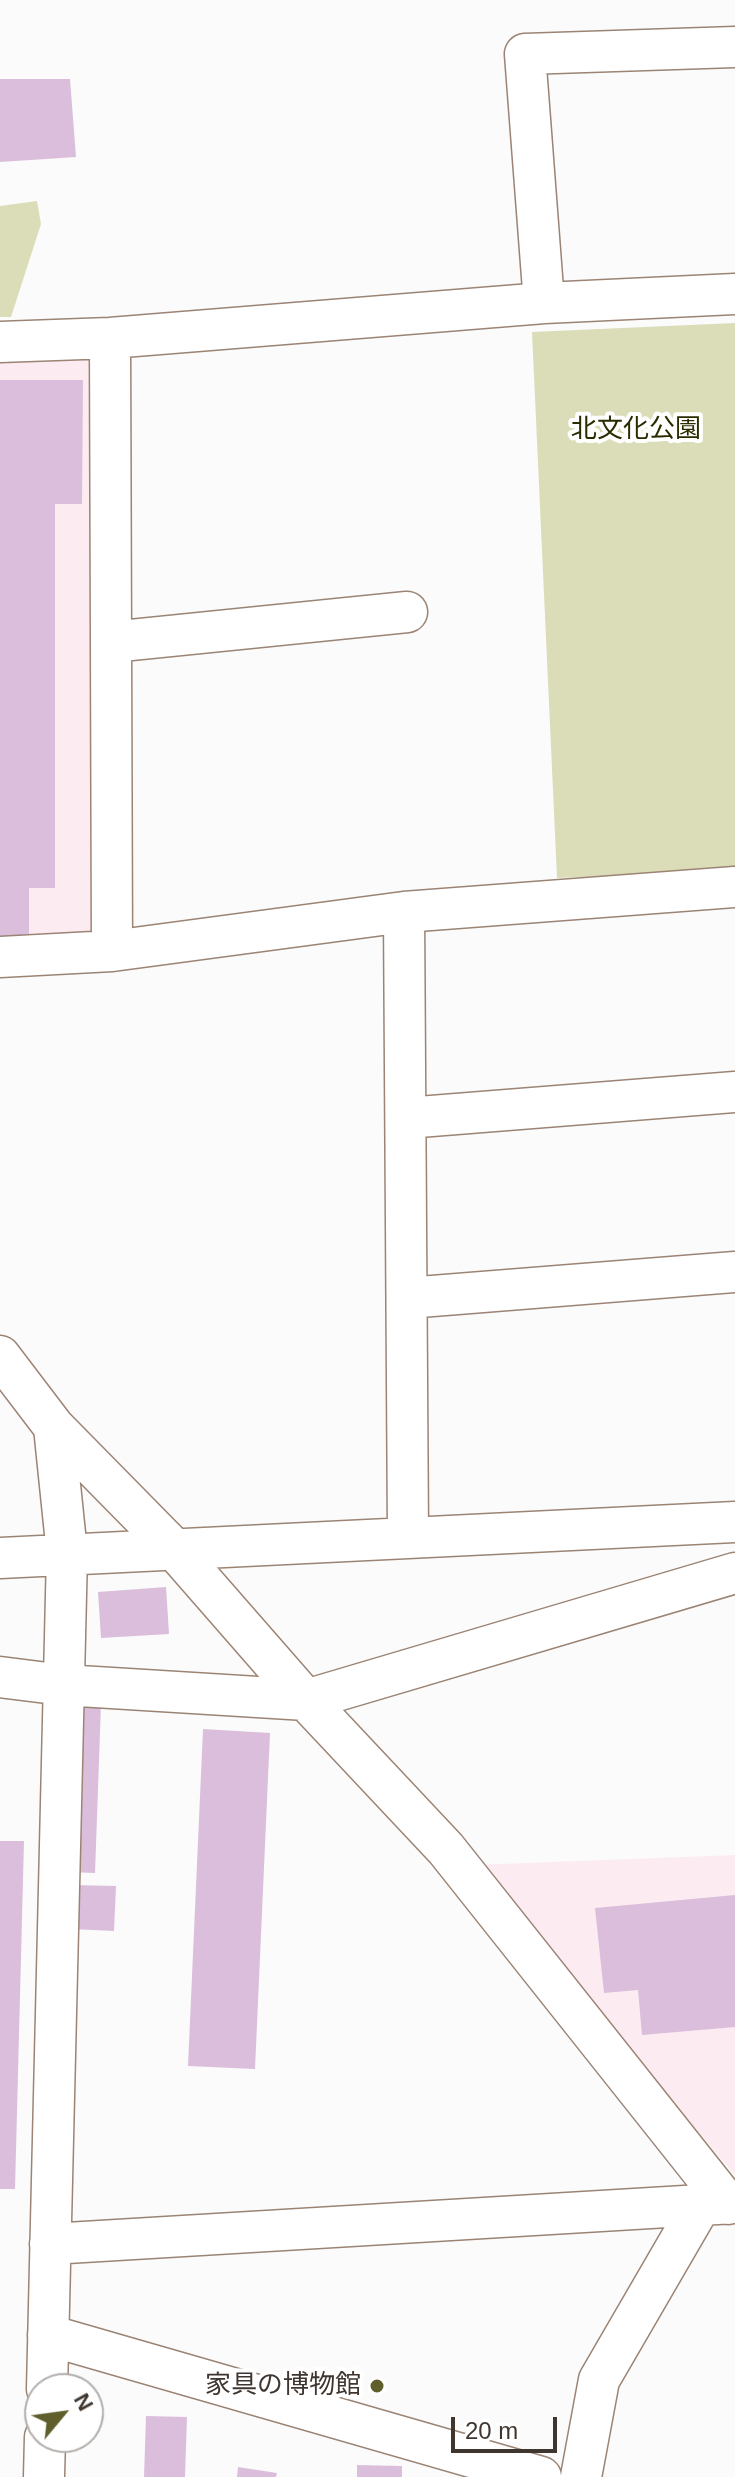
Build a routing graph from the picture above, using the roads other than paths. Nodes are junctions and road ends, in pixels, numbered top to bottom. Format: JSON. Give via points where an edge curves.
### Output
{"nodes":[{"id":1,"x":735,"y":47,"type":"edge"},
{"id":2,"x":735,"y":294,"type":"edge"},
{"id":3,"x":544,"y":303,"type":"junction"},
{"id":4,"x":110,"y":338,"type":"junction"},
{"id":5,"x":0,"y":342,"type":"edge"},
{"id":6,"x":407,"y":612,"type":"dead end"},
{"id":7,"x":111,"y":642,"type":"junction"},
{"id":8,"x":735,"y":887,"type":"edge"},
{"id":9,"x":404,"y":912,"type":"junction"},
{"id":10,"x":112,"y":951,"type":"junction"},
{"id":11,"x":0,"y":957,"type":"edge"},
{"id":12,"x":735,"y":1092,"type":"edge"},
{"id":13,"x":406,"y":1118,"type":"junction"},
{"id":14,"x":735,"y":1272,"type":"edge"},
{"id":15,"x":407,"y":1298,"type":"junction"},
{"id":16,"x":0,"y":1356,"type":"edge"},
{"id":17,"x":54,"y":1427,"type":"junction"},
{"id":18,"x":735,"y":1522,"type":"edge"},
{"id":19,"x":408,"y":1536,"type":"junction"},
{"id":20,"x":175,"y":1550,"type":"junction"},
{"id":21,"x":67,"y":1553,"type":"junction"},
{"id":22,"x":0,"y":1558,"type":"edge"},
{"id":23,"x":735,"y":1573,"type":"edge"},
{"id":24,"x":0,"y":1677,"type":"edge"},
{"id":25,"x":63,"y":1685,"type":"junction"},
{"id":26,"x":306,"y":1700,"type":"junction"},
{"id":27,"x":721,"y":2204,"type":"edge"},
{"id":28,"x":50,"y":2244,"type":"junction"},
{"id":29,"x":48,"y":2335,"type":"junction"},
{"id":30,"x":47,"y":2373,"type":"edge"},
{"id":31,"x":45,"y":2453,"type":"edge"},
{"id":32,"x":44,"y":2477,"type":"edge"},
{"id":33,"x":541,"y":2477,"type":"edge"},
{"id":34,"x":581,"y":2477,"type":"edge"}],
"edges":[{"from":1,"to":3,"type":"street","via":[[525,54]]},
{"from":2,"to":3,"type":"street"},
{"from":3,"to":4,"type":"street"},
{"from":4,"to":5,"type":"street"},
{"from":4,"to":7,"type":"street"},
{"from":6,"to":7,"type":"street"},
{"from":7,"to":10,"type":"street"},
{"from":8,"to":9,"type":"street"},
{"from":9,"to":10,"type":"street"},
{"from":9,"to":13,"type":"street"},
{"from":10,"to":11,"type":"street"},
{"from":12,"to":13,"type":"street"},
{"from":13,"to":15,"type":"street"},
{"from":14,"to":15,"type":"street"},
{"from":15,"to":19,"type":"street"},
{"from":16,"to":17,"type":"street"},
{"from":17,"to":20,"type":"street"},
{"from":17,"to":21,"type":"street"},
{"from":18,"to":19,"type":"street"},
{"from":19,"to":20,"type":"street"},
{"from":20,"to":21,"type":"street"},
{"from":20,"to":26,"type":"street"},
{"from":21,"to":22,"type":"street"},
{"from":21,"to":25,"type":"street"},
{"from":23,"to":26,"type":"street"},
{"from":24,"to":25,"type":"street"},
{"from":25,"to":26,"type":"street"},
{"from":25,"to":28,"type":"street"},
{"from":26,"to":27,"type":"street","via":[[446,1849]]},
{"from":27,"to":28,"type":"street"},
{"from":27,"to":34,"type":"street","via":[[599,2380]]},
{"from":28,"to":29,"type":"street"},
{"from":29,"to":30,"type":"street"},
{"from":29,"to":33,"type":"street"},
{"from":31,"to":32,"type":"street"}]}
